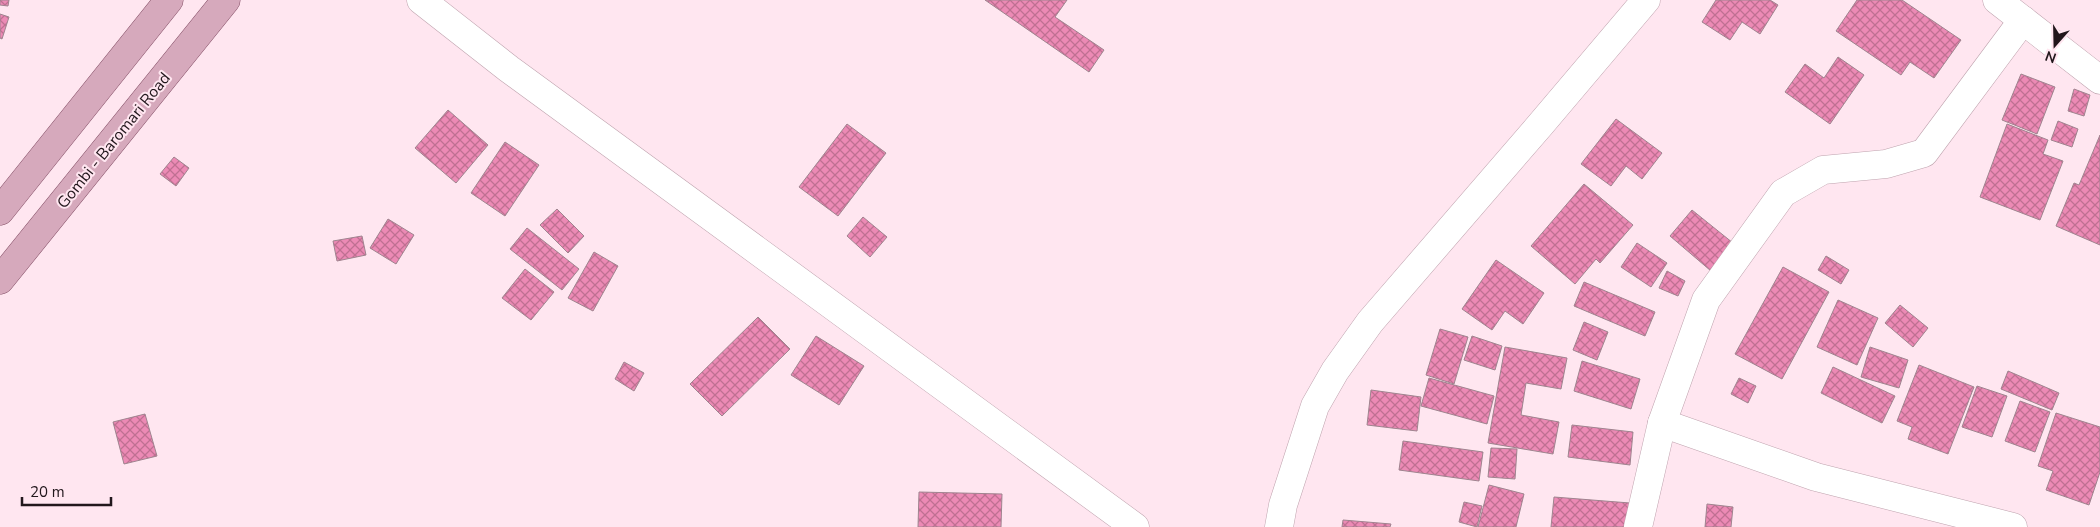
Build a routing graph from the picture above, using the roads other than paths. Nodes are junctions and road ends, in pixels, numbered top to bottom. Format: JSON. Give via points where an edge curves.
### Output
{"nodes":[{"id":1,"x":170,"y":0,"type":"edge"},
{"id":2,"x":226,"y":0,"type":"edge"},
{"id":3,"x":421,"y":0,"type":"edge"},
{"id":4,"x":1646,"y":0,"type":"edge"},
{"id":5,"x":1997,"y":0,"type":"edge"},
{"id":6,"x":2023,"y":20,"type":"junction"},
{"id":7,"x":2100,"y":80,"type":"edge"},
{"id":8,"x":0,"y":211,"type":"edge"},
{"id":9,"x":0,"y":280,"type":"edge"},
{"id":10,"x":1662,"y":423,"type":"junction"},
{"id":11,"x":1135,"y":527,"type":"edge"},
{"id":12,"x":1279,"y":527,"type":"edge"},
{"id":13,"x":1638,"y":527,"type":"edge"},
{"id":14,"x":2013,"y":527,"type":"edge"}],
"edges":[{"from":1,"to":8,"type":"main road"},
{"from":2,"to":9,"type":"main road","name":"Gombi - Baromari Road"},
{"from":3,"to":11,"type":"street","via":[[509,69]]},
{"from":4,"to":12,"type":"street","via":[[1370,322],[1334,371],[1312,414],[1283,504]]},
{"from":5,"to":6,"type":"street"},
{"from":6,"to":7,"type":"street"},
{"from":6,"to":10,"type":"street","via":[[1924,153],[1886,164],[1823,170],[1783,193],[1706,300]]},
{"from":10,"to":13,"type":"street"},
{"from":10,"to":14,"type":"street","via":[[1816,477]]}]}
